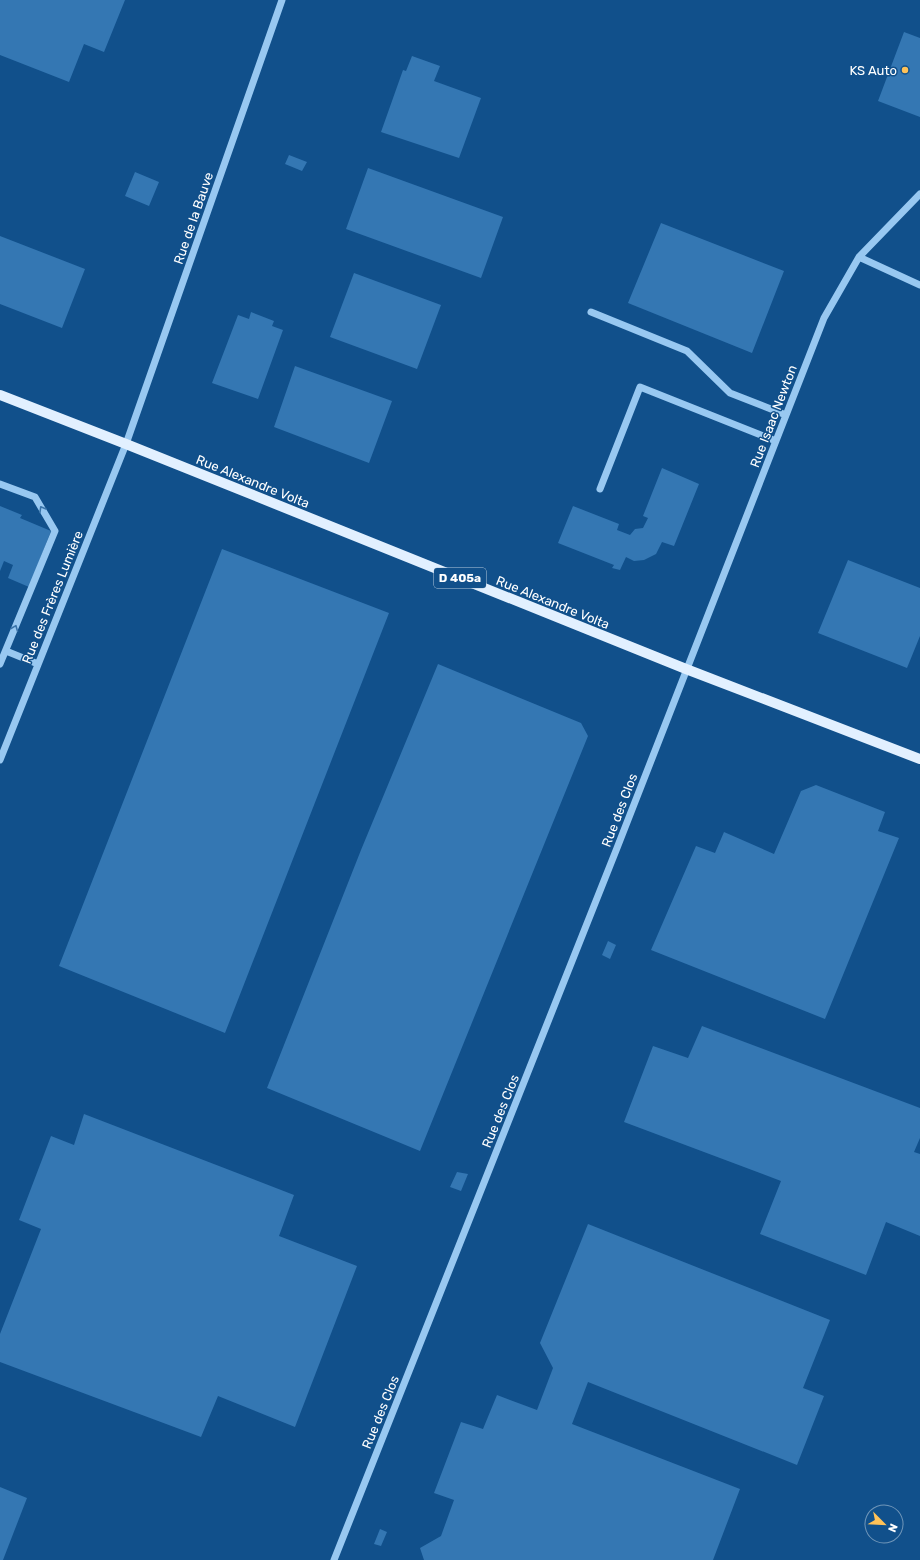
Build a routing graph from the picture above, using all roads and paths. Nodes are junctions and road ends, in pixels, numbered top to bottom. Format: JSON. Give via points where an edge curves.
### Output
{"nodes":[{"id":1,"x":282,"y":0,"type":"edge"},
{"id":2,"x":920,"y":194,"type":"edge"},
{"id":3,"x":858,"y":257,"type":"junction"},
{"id":4,"x":920,"y":285,"type":"edge"},
{"id":5,"x":591,"y":312,"type":"dead end"},
{"id":6,"x":0,"y":395,"type":"edge"},
{"id":7,"x":786,"y":415,"type":"junction"},
{"id":8,"x":776,"y":441,"type":"junction"},
{"id":9,"x":126,"y":444,"type":"junction"},
{"id":10,"x":0,"y":484,"type":"edge"},
{"id":11,"x":600,"y":488,"type":"dead end"},
{"id":12,"x":6,"y":651,"type":"junction"},
{"id":13,"x":0,"y":664,"type":"edge"},
{"id":14,"x":38,"y":664,"type":"junction"},
{"id":15,"x":686,"y":669,"type":"junction"},
{"id":16,"x":920,"y":759,"type":"edge"},
{"id":17,"x":0,"y":760,"type":"edge"},
{"id":18,"x":334,"y":1560,"type":"edge"}],
"edges":[{"from":1,"to":9,"type":"street","name":"Rue de la Bauve"},
{"from":2,"to":3,"type":"street","name":"Rue Isaac Newton"},
{"from":3,"to":4,"type":"street"},
{"from":3,"to":7,"type":"street","name":"Rue Isaac Newton","via":[[824,318]]},
{"from":5,"to":7,"type":"street","via":[[687,351],[730,393]]},
{"from":6,"to":9,"type":"main road","name":"Rue Alexandre Volta","number":"D 405a"},
{"from":7,"to":8,"type":"street","name":"Rue Isaac Newton"},
{"from":8,"to":11,"type":"street","via":[[640,387]]},
{"from":8,"to":15,"type":"street","name":"Rue Isaac Newton"},
{"from":9,"to":14,"type":"street","name":"Rue des Frères Lumière"},
{"from":9,"to":15,"type":"main road","name":"Rue Alexandre Volta","number":"D 405a"},
{"from":12,"to":10,"type":"street","one_way":true,"via":[[55,531],[35,497]]},
{"from":12,"to":13,"type":"street"},
{"from":12,"to":14,"type":"street"},
{"from":14,"to":17,"type":"street","name":"Rue des Frères Lumière"},
{"from":15,"to":16,"type":"main road","name":"Rue Alexandre Volta","number":"D 405a"},
{"from":15,"to":18,"type":"street","name":"Rue des Clos","via":[[618,848]]}]}
